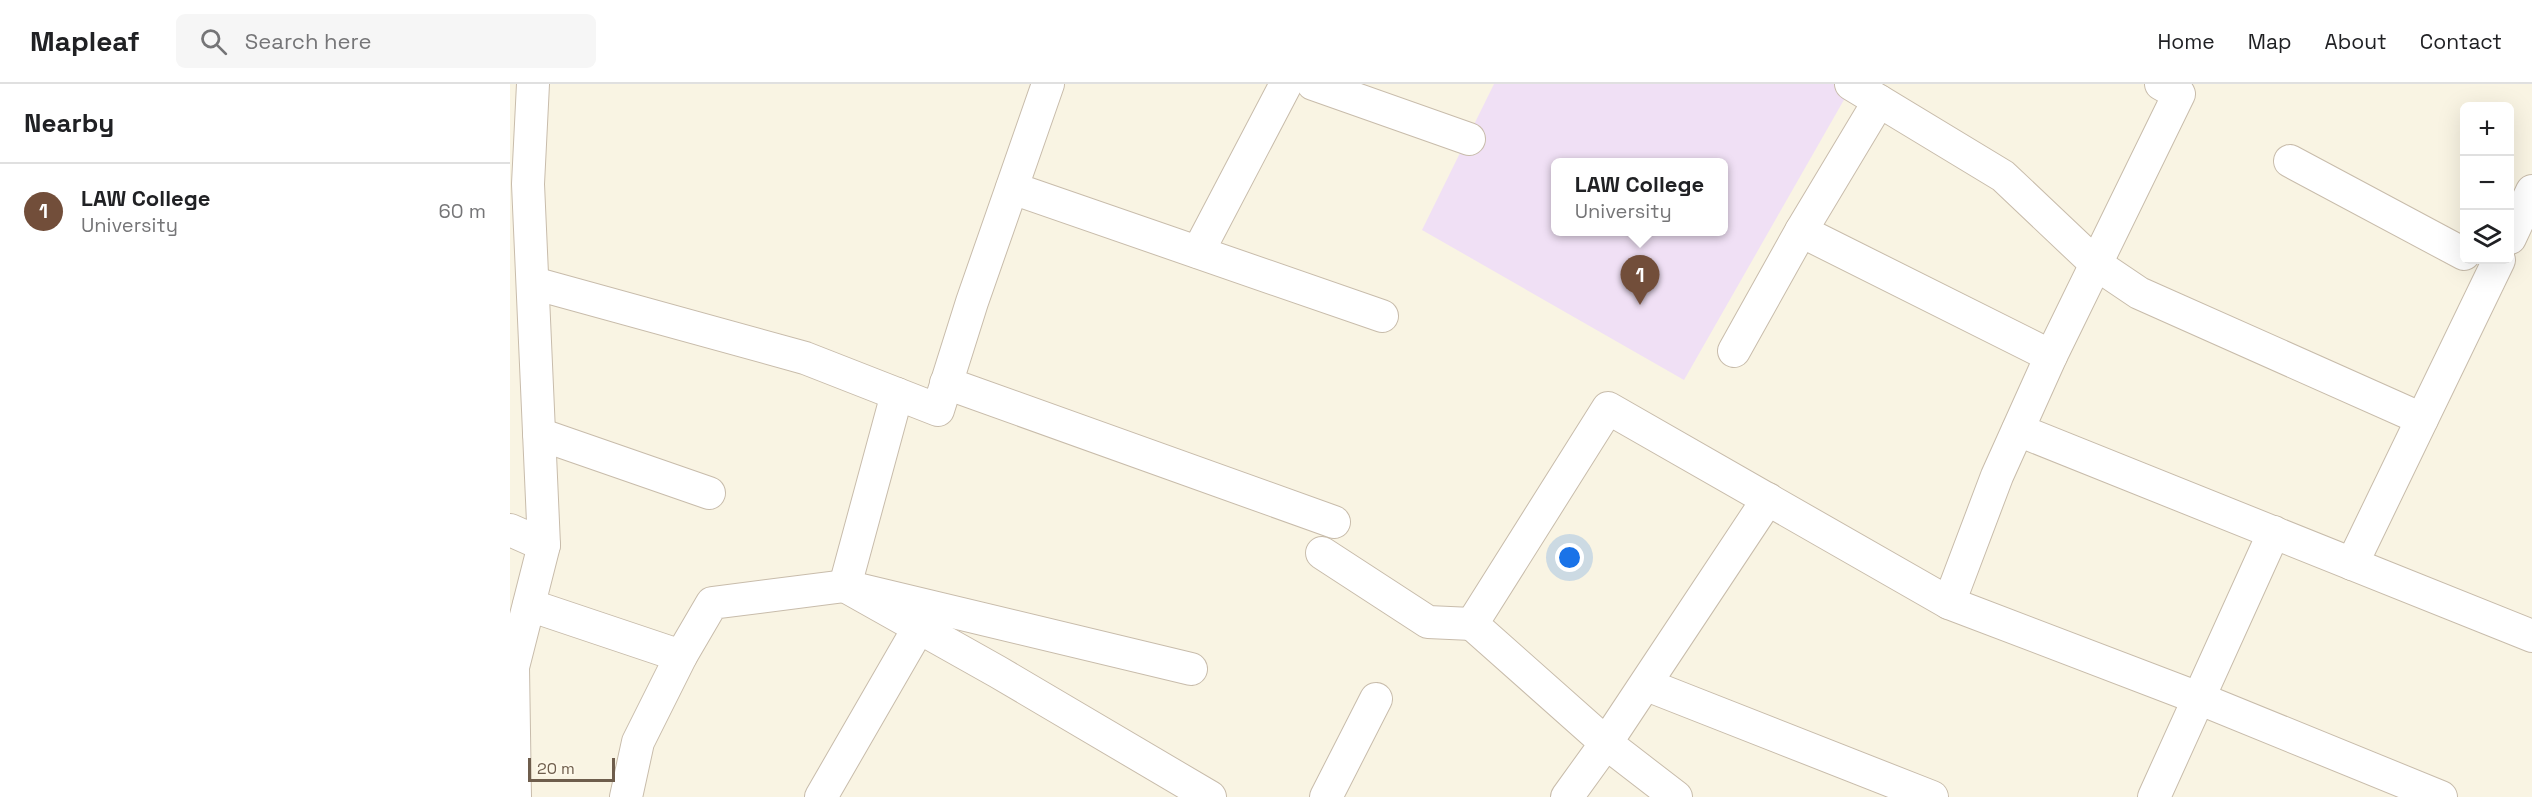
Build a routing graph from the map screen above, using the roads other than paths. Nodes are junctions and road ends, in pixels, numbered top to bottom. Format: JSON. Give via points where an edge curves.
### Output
{"nodes":[{"id":1,"x":533,"y":84,"type":"edge"},
{"id":2,"x":1048,"y":84,"type":"edge"},
{"id":3,"x":1286,"y":84,"type":"edge"},
{"id":4,"x":1313,"y":84,"type":"edge"},
{"id":5,"x":1851,"y":84,"type":"edge"},
{"id":6,"x":2175,"y":87,"type":"edge"},
{"id":7,"x":1879,"y":100,"type":"junction"},
{"id":8,"x":520,"y":125,"type":"edge"},
{"id":9,"x":1468,"y":139,"type":"dead end"},
{"id":10,"x":2290,"y":161,"type":"dead end"},
{"id":11,"x":1012,"y":188,"type":"junction"},
{"id":12,"x":2532,"y":191,"type":"edge"},
{"id":13,"x":2514,"y":229,"type":"edge"},
{"id":14,"x":1801,"y":231,"type":"junction"},
{"id":15,"x":1198,"y":252,"type":"junction"},
{"id":16,"x":2460,"y":253,"type":"edge"},
{"id":17,"x":2096,"y":264,"type":"junction"},
{"id":18,"x":2489,"y":264,"type":"edge"},
{"id":19,"x":532,"y":283,"type":"junction"},
{"id":20,"x":1382,"y":316,"type":"dead end"},
{"id":21,"x":522,"y":333,"type":"edge"},
{"id":22,"x":1734,"y":351,"type":"dead end"},
{"id":23,"x":2050,"y":356,"type":"junction"},
{"id":24,"x":946,"y":383,"type":"junction"},
{"id":25,"x":897,"y":394,"type":"junction"},
{"id":26,"x":2422,"y":418,"type":"junction"},
{"id":27,"x":2018,"y":430,"type":"junction"},
{"id":28,"x":539,"y":434,"type":"junction"},
{"id":29,"x":709,"y":492,"type":"dead end"},
{"id":30,"x":1768,"y":499,"type":"junction"},
{"id":31,"x":1334,"y":522,"type":"dead end"},
{"id":32,"x":510,"y":530,"type":"edge"},
{"id":33,"x":2274,"y":532,"type":"junction"},
{"id":34,"x":544,"y":545,"type":"junction"},
{"id":35,"x":1322,"y":553,"type":"dead end"},
{"id":36,"x":2352,"y":564,"type":"junction"},
{"id":37,"x":845,"y":586,"type":"junction"},
{"id":38,"x":1950,"y":603,"type":"junction"},
{"id":39,"x":529,"y":605,"type":"junction"},
{"id":40,"x":1472,"y":624,"type":"junction"},
{"id":41,"x":918,"y":629,"type":"junction"},
{"id":42,"x":2532,"y":636,"type":"edge"},
{"id":43,"x":681,"y":656,"type":"junction"},
{"id":44,"x":1191,"y":669,"type":"dead end"},
{"id":45,"x":1647,"y":685,"type":"junction"},
{"id":46,"x":2198,"y":698,"type":"junction"},
{"id":47,"x":1376,"y":699,"type":"dead end"},
{"id":48,"x":1606,"y":743,"type":"junction"},
{"id":49,"x":515,"y":797,"type":"edge"},
{"id":50,"x":626,"y":797,"type":"edge"},
{"id":51,"x":821,"y":797,"type":"edge"},
{"id":52,"x":1210,"y":797,"type":"edge"},
{"id":53,"x":1326,"y":797,"type":"edge"},
{"id":54,"x":1567,"y":797,"type":"edge"},
{"id":55,"x":1676,"y":797,"type":"edge"},
{"id":56,"x":1932,"y":797,"type":"edge"},
{"id":57,"x":2154,"y":797,"type":"edge"},
{"id":58,"x":2441,"y":797,"type":"edge"}],
"edges":[{"from":1,"to":8,"type":"street"},
{"from":2,"to":11,"type":"street"},
{"from":3,"to":15,"type":"street"},
{"from":4,"to":9,"type":"street"},
{"from":5,"to":7,"type":"street"},
{"from":6,"to":17,"type":"street"},
{"from":7,"to":14,"type":"street"},
{"from":7,"to":17,"type":"street","via":[[2003,176]]},
{"from":8,"to":19,"type":"street","via":[[528,184]]},
{"from":10,"to":16,"type":"street"},
{"from":11,"to":15,"type":"street"},
{"from":11,"to":24,"type":"street"},
{"from":12,"to":13,"type":"street"},
{"from":14,"to":22,"type":"street"},
{"from":14,"to":23,"type":"street"},
{"from":15,"to":20,"type":"street"},
{"from":17,"to":23,"type":"street"},
{"from":17,"to":26,"type":"street","via":[[2139,293]]},
{"from":18,"to":26,"type":"street"},
{"from":19,"to":21,"type":"street"},
{"from":19,"to":25,"type":"street","via":[[804,358]]},
{"from":21,"to":28,"type":"street"},
{"from":23,"to":27,"type":"street"},
{"from":24,"to":25,"type":"street","via":[[938,410]]},
{"from":24,"to":31,"type":"street"},
{"from":25,"to":37,"type":"street"},
{"from":26,"to":36,"type":"street"},
{"from":27,"to":33,"type":"street"},
{"from":27,"to":38,"type":"street"},
{"from":28,"to":29,"type":"street"},
{"from":28,"to":34,"type":"street"},
{"from":30,"to":38,"type":"street"},
{"from":30,"to":40,"type":"street","via":[[1608,408]]},
{"from":30,"to":45,"type":"street"},
{"from":32,"to":34,"type":"street"},
{"from":33,"to":36,"type":"street"},
{"from":33,"to":46,"type":"street"},
{"from":34,"to":39,"type":"street"},
{"from":35,"to":40,"type":"street","via":[[1428,622]]},
{"from":36,"to":42,"type":"street"},
{"from":37,"to":41,"type":"street"},
{"from":37,"to":43,"type":"street","via":[[712,603]]},
{"from":37,"to":44,"type":"street"},
{"from":38,"to":46,"type":"street"},
{"from":39,"to":43,"type":"street"},
{"from":39,"to":49,"type":"street","via":[[513,667]]},
{"from":40,"to":48,"type":"street"},
{"from":41,"to":51,"type":"street"},
{"from":41,"to":52,"type":"street"},
{"from":43,"to":50,"type":"street","via":[[638,742]]},
{"from":45,"to":48,"type":"street"},
{"from":45,"to":56,"type":"street"},
{"from":46,"to":57,"type":"street"},
{"from":46,"to":58,"type":"street"},
{"from":47,"to":53,"type":"street"},
{"from":48,"to":54,"type":"street"},
{"from":48,"to":55,"type":"street"}]}
